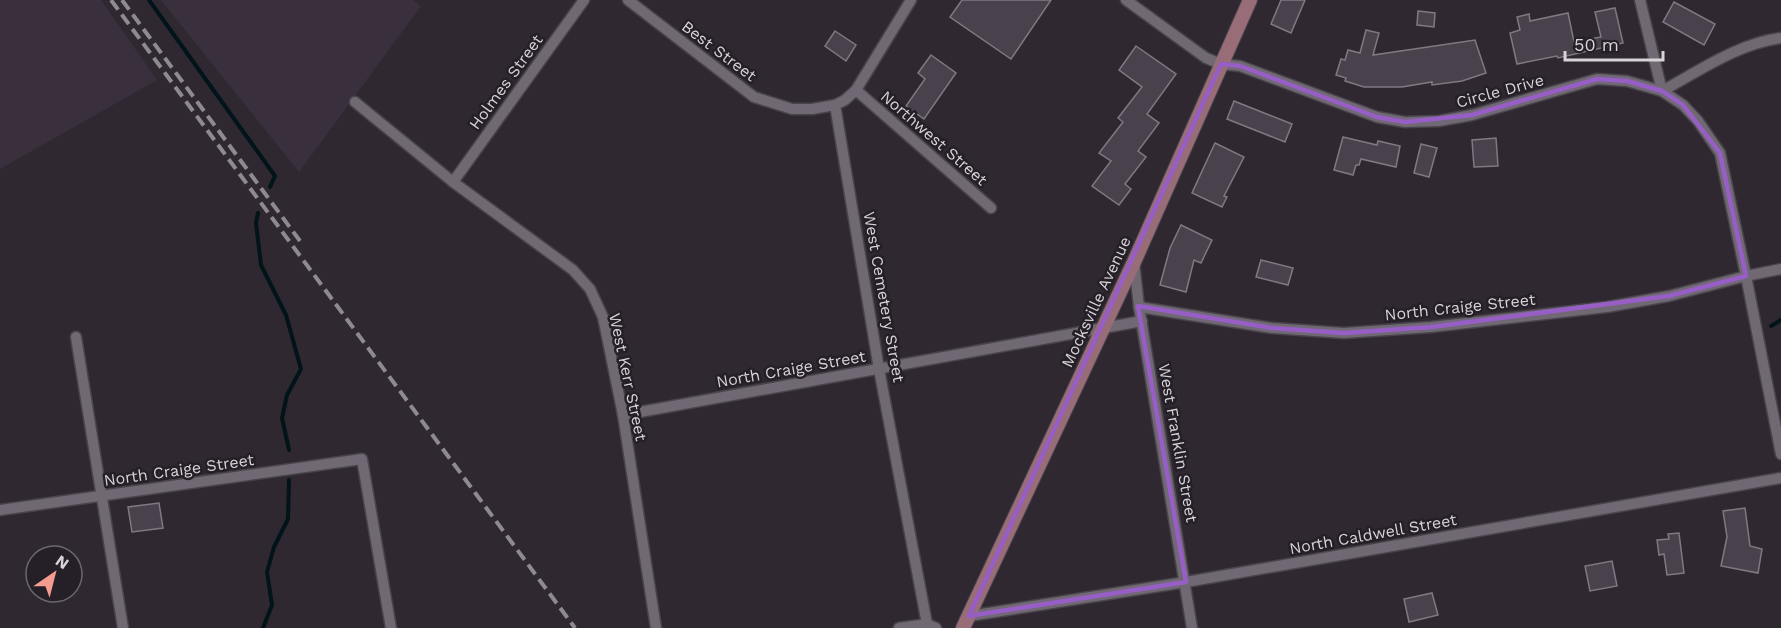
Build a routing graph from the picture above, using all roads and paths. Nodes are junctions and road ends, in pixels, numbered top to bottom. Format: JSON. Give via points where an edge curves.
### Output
{"nodes":[{"id":1,"x":584,"y":0,"type":"edge"},
{"id":2,"x":628,"y":0,"type":"edge"},
{"id":3,"x":911,"y":0,"type":"edge"},
{"id":4,"x":1126,"y":0,"type":"edge"},
{"id":5,"x":1250,"y":0,"type":"edge"},
{"id":6,"x":1640,"y":0,"type":"edge"},
{"id":7,"x":1781,"y":38,"type":"edge"},
{"id":8,"x":1221,"y":64,"type":"junction"},
{"id":9,"x":856,"y":90,"type":"junction"},
{"id":10,"x":1662,"y":91,"type":"junction"},
{"id":11,"x":355,"y":102,"type":"dead end"},
{"id":12,"x":835,"y":105,"type":"junction"},
{"id":13,"x":453,"y":182,"type":"junction"},
{"id":14,"x":992,"y":208,"type":"dead end"},
{"id":15,"x":1134,"y":262,"type":"junction"},
{"id":16,"x":1781,"y":269,"type":"edge"},
{"id":17,"x":1746,"y":276,"type":"junction"},
{"id":18,"x":1139,"y":307,"type":"junction"},
{"id":19,"x":1142,"y":321,"type":"junction"},
{"id":20,"x":1102,"y":328,"type":"junction"},
{"id":21,"x":76,"y":337,"type":"dead end"},
{"id":22,"x":879,"y":369,"type":"junction"},
{"id":23,"x":622,"y":415,"type":"junction"},
{"id":24,"x":1781,"y":454,"type":"edge"},
{"id":25,"x":1781,"y":478,"type":"edge"},
{"id":26,"x":102,"y":497,"type":"junction"},
{"id":27,"x":0,"y":510,"type":"edge"},
{"id":28,"x":1186,"y":582,"type":"junction"},
{"id":29,"x":966,"y":622,"type":"edge"},
{"id":30,"x":931,"y":626,"type":"edge"},
{"id":31,"x":123,"y":628,"type":"edge"},
{"id":32,"x":391,"y":628,"type":"edge"},
{"id":33,"x":656,"y":628,"type":"edge"},
{"id":34,"x":899,"y":628,"type":"edge"},
{"id":35,"x":1192,"y":628,"type":"edge"}],
"edges":[{"from":1,"to":13,"type":"street","name":"Holmes Street"},
{"from":2,"to":12,"type":"street","name":"Best Street","via":[[754,97],[792,109]]},
{"from":3,"to":9,"type":"street"},
{"from":4,"to":8,"type":"street","name":"Circle Drive","via":[[1206,58]]},
{"from":5,"to":8,"type":"street","name":"Mocksville Avenue"},
{"from":6,"to":10,"type":"street"},
{"from":7,"to":10,"type":"street","via":[[1764,40]]},
{"from":8,"to":10,"type":"street","name":"Circle Drive","via":[[1240,66],[1377,117],[1405,122],[1472,115],[1598,80],[1627,81]]},
{"from":8,"to":15,"type":"street","name":"Mocksville Avenue"},
{"from":9,"to":12,"type":"street"},
{"from":9,"to":14,"type":"street","name":"Northwest Street"},
{"from":10,"to":17,"type":"street","name":"Circle Drive","via":[[1698,121],[1720,153]]},
{"from":11,"to":13,"type":"street","name":"West Kerr Street"},
{"from":12,"to":22,"type":"street","name":"West Cemetery Street"},
{"from":13,"to":23,"type":"street","name":"West Kerr Street","via":[[573,270],[590,289],[603,317]]},
{"from":15,"to":18,"type":"street","name":"West Franklin Street"},
{"from":15,"to":20,"type":"street","name":"Mocksville Avenue"},
{"from":16,"to":17,"type":"street","name":"North Craige Street"},
{"from":17,"to":18,"type":"street","name":"North Craige Street","via":[[1607,307],[1344,333],[1272,328]]},
{"from":17,"to":24,"type":"street","name":"Circle Drive"},
{"from":18,"to":19,"type":"street","name":"West Franklin Street"},
{"from":19,"to":20,"type":"street","name":"North Craige Street"},
{"from":19,"to":28,"type":"street","name":"West Franklin Street"},
{"from":20,"to":22,"type":"street","name":"North Craige Street"},
{"from":20,"to":29,"type":"street","name":"Mocksville Avenue"},
{"from":21,"to":26,"type":"street"},
{"from":22,"to":23,"type":"street","name":"North Craige Street"},
{"from":22,"to":30,"type":"street","name":"West Cemetery Street"},
{"from":23,"to":33,"type":"street","name":"West Kerr Street"},
{"from":25,"to":28,"type":"street","name":"North Caldwell Street"},
{"from":26,"to":27,"type":"street","name":"North Craige Street"},
{"from":26,"to":31,"type":"street"},
{"from":26,"to":32,"type":"street","name":"North Craige Street","via":[[362,459]]},
{"from":28,"to":29,"type":"street","name":"North Caldwell Street"},
{"from":28,"to":35,"type":"street","name":"West Franklin Street"},
{"from":30,"to":34,"type":"street"}]}
